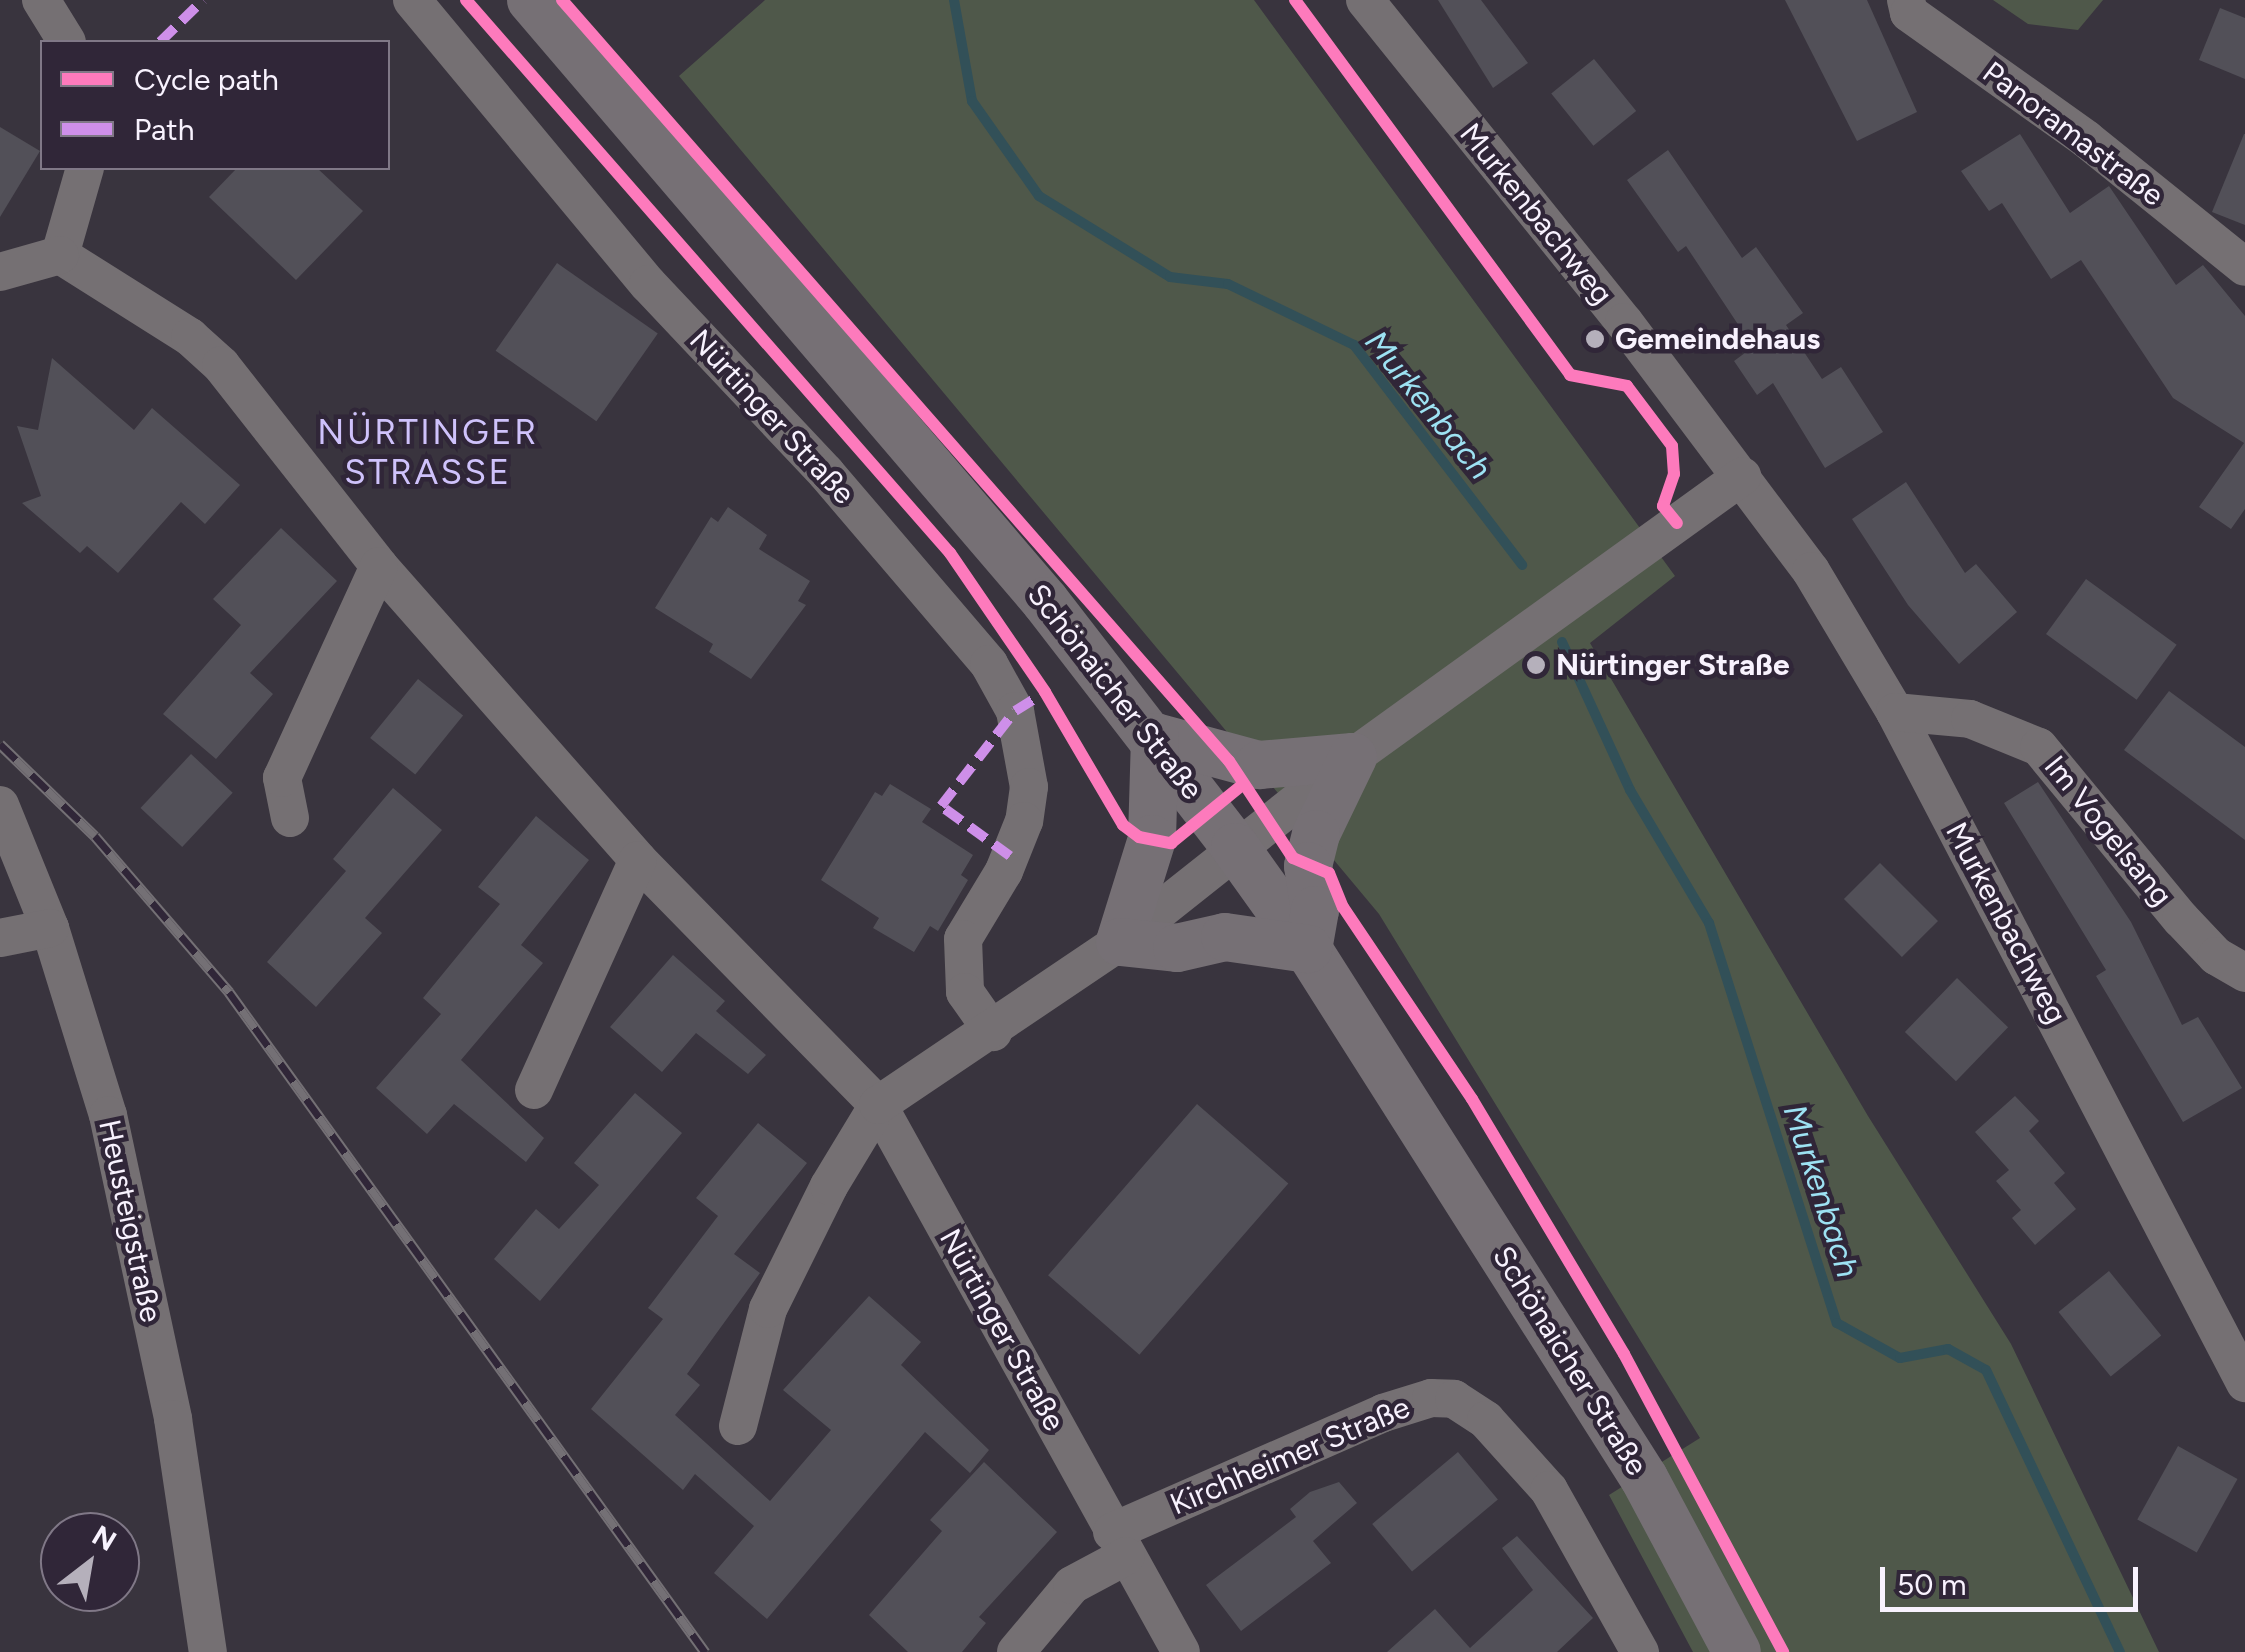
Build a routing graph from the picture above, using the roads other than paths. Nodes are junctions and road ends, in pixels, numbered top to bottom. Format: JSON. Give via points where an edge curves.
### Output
{"nodes":[{"id":1,"x":41,"y":0,"type":"edge"},
{"id":2,"x":412,"y":0,"type":"edge"},
{"id":3,"x":531,"y":0,"type":"edge"},
{"id":4,"x":1365,"y":0,"type":"edge"},
{"id":5,"x":1906,"y":0,"type":"edge"},
{"id":6,"x":66,"y":40,"type":"edge"},
{"id":7,"x":85,"y":170,"type":"edge"},
{"id":8,"x":60,"y":255,"type":"junction"},
{"id":9,"x":2245,"y":267,"type":"edge"},
{"id":10,"x":0,"y":272,"type":"edge"},
{"id":11,"x":1742,"y":476,"type":"junction"},
{"id":12,"x":378,"y":566,"type":"junction"},
{"id":13,"x":1895,"y":712,"type":"junction"},
{"id":14,"x":1155,"y":737,"type":"junction"},
{"id":15,"x":1353,"y":758,"type":"junction"},
{"id":16,"x":0,"y":805,"type":"edge"},
{"id":17,"x":290,"y":818,"type":"dead end"},
{"id":18,"x":1235,"y":847,"type":"junction"},
{"id":19,"x":638,"y":860,"type":"junction"},
{"id":20,"x":50,"y":928,"type":"junction"},
{"id":21,"x":0,"y":938,"type":"edge"},
{"id":22,"x":1120,"y":942,"type":"junction"},
{"id":23,"x":1308,"y":949,"type":"junction"},
{"id":24,"x":2245,"y":973,"type":"edge"},
{"id":25,"x":993,"y":1032,"type":"junction"},
{"id":26,"x":534,"y":1090,"type":"dead end"},
{"id":27,"x":878,"y":1105,"type":"junction"},
{"id":28,"x":2227,"y":1313,"type":"edge"},
{"id":29,"x":2245,"y":1383,"type":"edge"},
{"id":30,"x":738,"y":1426,"type":"dead end"},
{"id":31,"x":1119,"y":1544,"type":"junction"},
{"id":32,"x":208,"y":1652,"type":"edge"},
{"id":33,"x":1016,"y":1652,"type":"edge"},
{"id":34,"x":1182,"y":1652,"type":"edge"},
{"id":35,"x":1640,"y":1652,"type":"edge"},
{"id":36,"x":1737,"y":1652,"type":"edge"}],
"edges":[{"from":1,"to":6,"type":"street"},
{"from":2,"to":25,"type":"street","name":"Nürtinger Straße","via":[[648,284],[826,473],[989,664],[1015,712],[1029,788],[1004,871],[962,940],[965,992]]},
{"from":3,"to":14,"type":"main road","name":"Schönaicher Straße"},
{"from":4,"to":11,"type":"street","name":"Murkenbachweg"},
{"from":5,"to":9,"type":"street","name":"Panoramastraße","via":[[1909,14],[2086,139]]},
{"from":7,"to":8,"type":"street"},
{"from":8,"to":10,"type":"street"},
{"from":8,"to":12,"type":"street","name":"Nürtinger Straße","via":[[190,337],[220,365]]},
{"from":11,"to":13,"type":"street","name":"Murkenbachweg","via":[[1811,571]]},
{"from":11,"to":15,"type":"street"},
{"from":12,"to":17,"type":"street","via":[[282,778]]},
{"from":12,"to":19,"type":"street","name":"Nürtinger Straße"},
{"from":13,"to":24,"type":"street","name":"Im Vogelsang","via":[[1970,718],[2040,748],[2181,920],[2216,956]]},
{"from":13,"to":28,"type":"street","name":"Murkenbachweg"},
{"from":14,"to":15,"type":"main road","via":[[1259,765]]},
{"from":14,"to":18,"type":"main road","name":"Schönaicher Straße"},
{"from":14,"to":22,"type":"main road","via":[[1152,840]]},
{"from":15,"to":18,"type":"street"},
{"from":15,"to":23,"type":"main road","via":[[1308,866],[1315,910]]},
{"from":16,"to":20,"type":"street","name":"Heusteigstraße"},
{"from":18,"to":22,"type":"street"},
{"from":18,"to":23,"type":"main road","name":"Schönaicher Straße"},
{"from":19,"to":26,"type":"street"},
{"from":19,"to":27,"type":"street","name":"Nürtinger Straße"},
{"from":20,"to":21,"type":"street"},
{"from":20,"to":32,"type":"street","name":"Heusteigstraße","via":[[112,1134],[174,1418]]},
{"from":22,"to":23,"type":"main road","via":[[1177,948],[1225,937]]},
{"from":22,"to":25,"type":"street"},
{"from":23,"to":36,"type":"main road","name":"Schönaicher Straße","via":[[1644,1478]]},
{"from":25,"to":27,"type":"street"},
{"from":27,"to":30,"type":"street","via":[[828,1186],[768,1309]]},
{"from":27,"to":31,"type":"street","name":"Nürtinger Straße"},
{"from":28,"to":29,"type":"street","name":"Murkenbachweg"},
{"from":31,"to":33,"type":"street","via":[[1072,1585]]},
{"from":31,"to":34,"type":"street","name":"Nürtinger Straße"},
{"from":31,"to":35,"type":"street","name":"Kirchheimer Straße","via":[[1383,1413],[1432,1398],[1454,1399],[1486,1420],[1549,1490]]}]}
